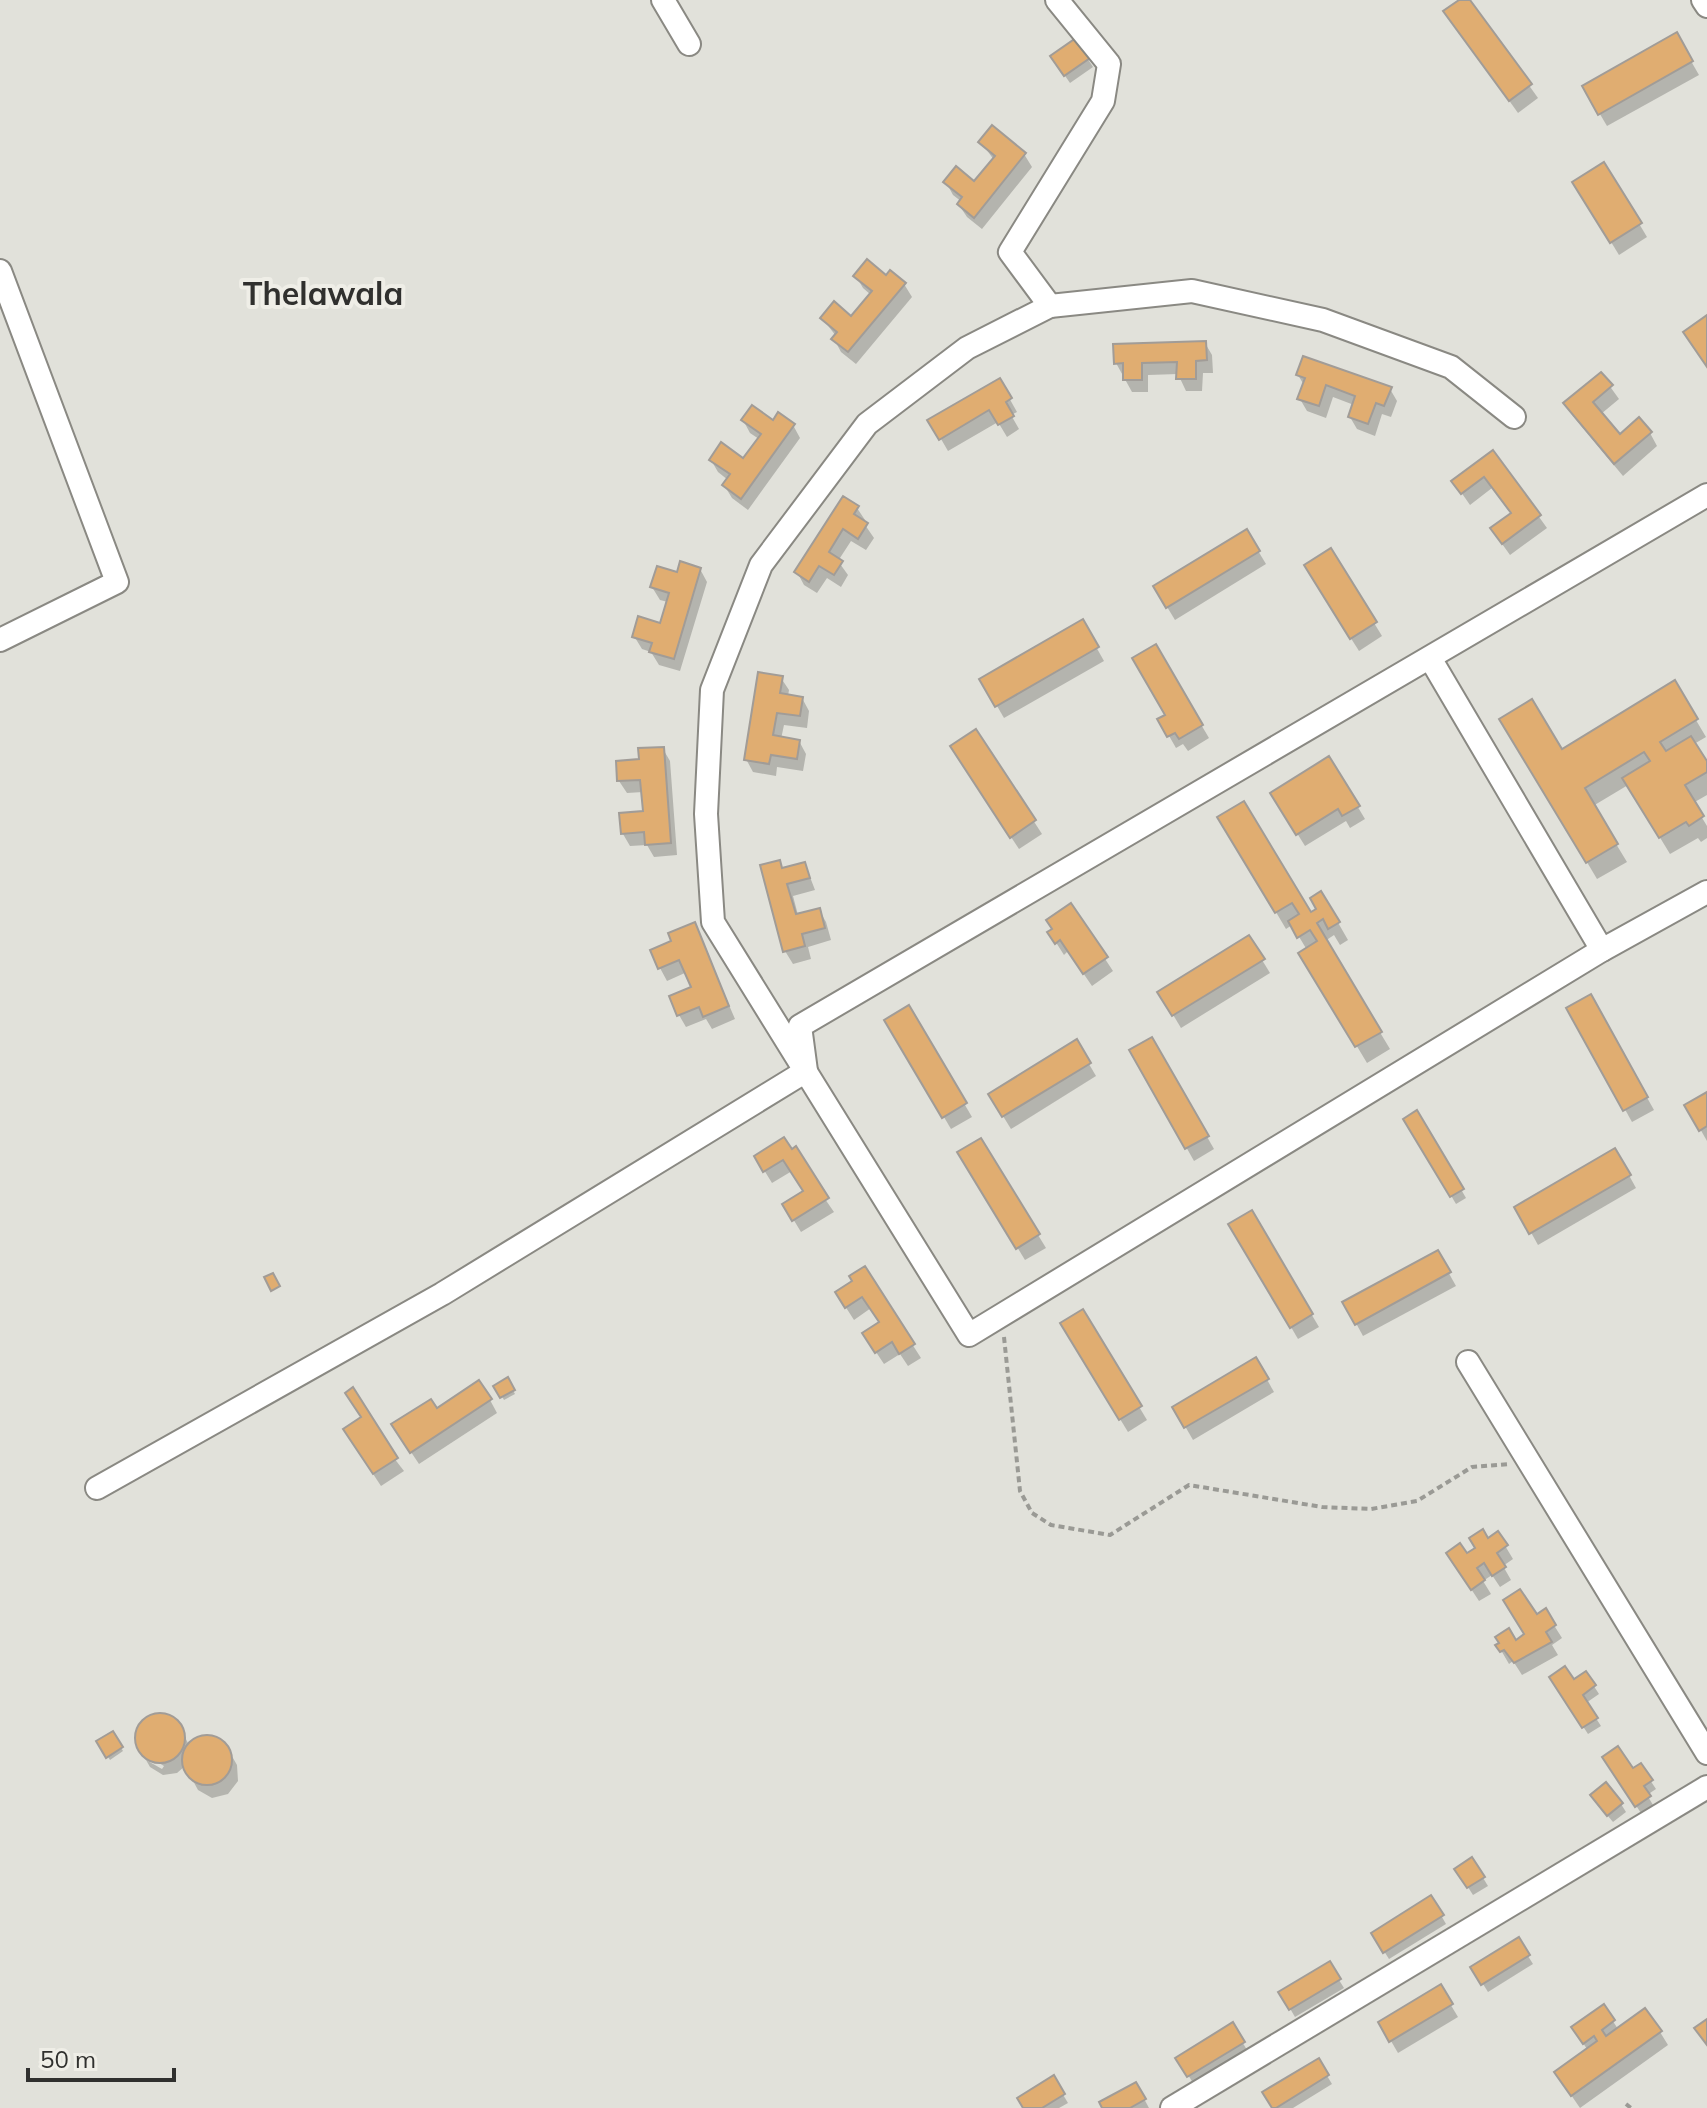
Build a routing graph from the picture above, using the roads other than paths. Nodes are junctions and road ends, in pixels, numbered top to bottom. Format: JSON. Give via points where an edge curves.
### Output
{"nodes":[{"id":1,"x":663,"y":0,"type":"edge"},
{"id":2,"x":1057,"y":0,"type":"edge"},
{"id":3,"x":1703,"y":0,"type":"edge"},
{"id":4,"x":1707,"y":6,"type":"edge"},
{"id":5,"x":689,"y":44,"type":"dead end"},
{"id":6,"x":0,"y":271,"type":"edge"},
{"id":7,"x":1050,"y":306,"type":"junction"},
{"id":8,"x":1514,"y":417,"type":"dead end"},
{"id":9,"x":1707,"y":495,"type":"edge"},
{"id":10,"x":0,"y":640,"type":"edge"},
{"id":11,"x":1430,"y":658,"type":"junction"},
{"id":12,"x":1707,"y":892,"type":"edge"},
{"id":13,"x":1602,"y":950,"type":"junction"},
{"id":14,"x":806,"y":1071,"type":"junction"},
{"id":15,"x":1468,"y":1362,"type":"dead end"},
{"id":16,"x":97,"y":1488,"type":"dead end"},
{"id":17,"x":1707,"y":1753,"type":"edge"},
{"id":18,"x":1707,"y":1787,"type":"edge"},
{"id":19,"x":1172,"y":2108,"type":"edge"}],
"edges":[{"from":1,"to":5,"type":"street"},
{"from":2,"to":7,"type":"street","via":[[1109,64],[1103,101],[1010,252]]},
{"from":3,"to":4,"type":"street"},
{"from":6,"to":10,"type":"street","via":[[117,582]]},
{"from":7,"to":8,"type":"street","via":[[1192,291],[1323,320],[1451,367]]},
{"from":7,"to":14,"type":"street","via":[[967,348],[867,424],[761,565],[712,690],[706,814],[713,922]]},
{"from":9,"to":11,"type":"street"},
{"from":11,"to":13,"type":"street"},
{"from":11,"to":14,"type":"street","via":[[800,1026]]},
{"from":12,"to":13,"type":"street"},
{"from":13,"to":14,"type":"street","via":[[969,1335]]},
{"from":14,"to":16,"type":"street","via":[[442,1294]]},
{"from":15,"to":17,"type":"street"},
{"from":18,"to":19,"type":"street"}]}
